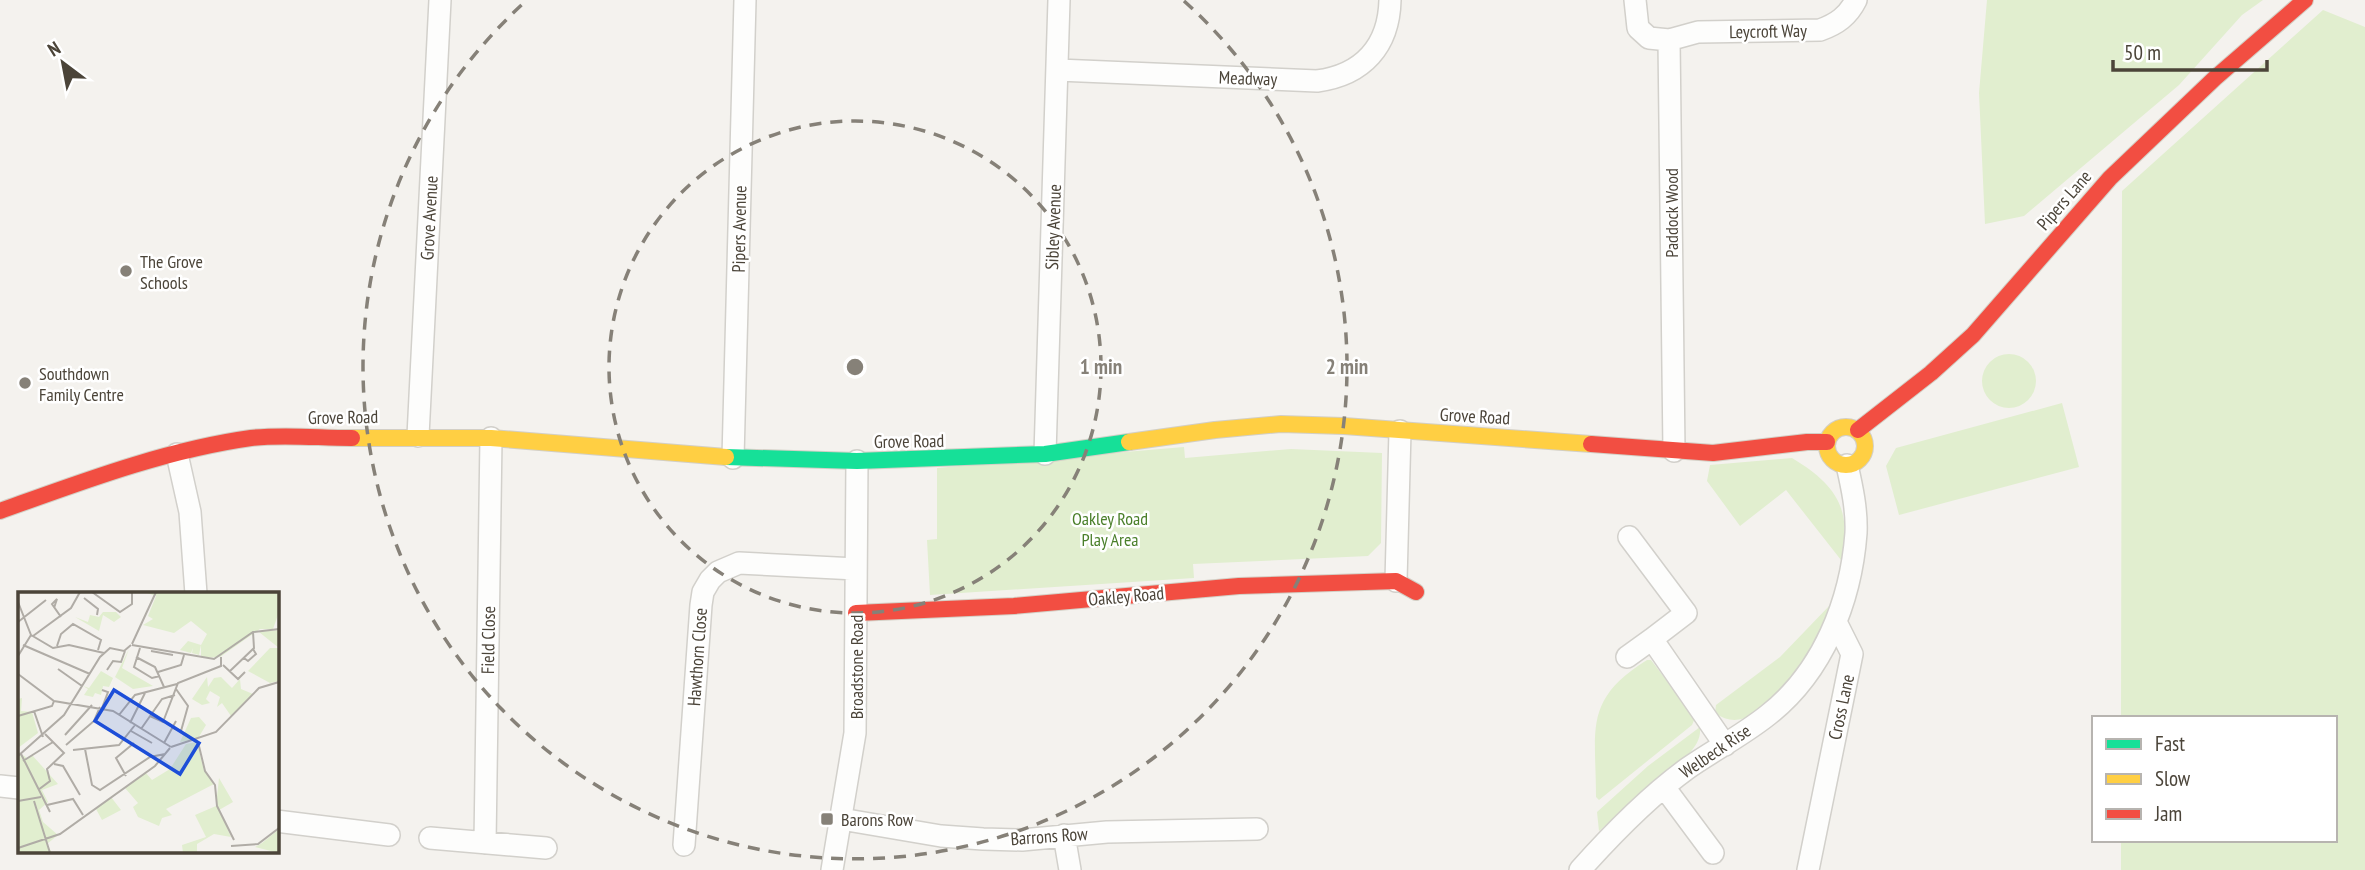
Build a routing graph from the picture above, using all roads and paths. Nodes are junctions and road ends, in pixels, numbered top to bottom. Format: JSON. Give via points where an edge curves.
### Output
{"nodes":[{"id":1,"x":440,"y":0,"type":"edge"},
{"id":2,"x":745,"y":0,"type":"edge"},
{"id":3,"x":1059,"y":0,"type":"edge"},
{"id":4,"x":1390,"y":0,"type":"edge"},
{"id":5,"x":1635,"y":0,"type":"edge"},
{"id":6,"x":1856,"y":0,"type":"edge"},
{"id":7,"x":2305,"y":0,"type":"edge"},
{"id":8,"x":1670,"y":40,"type":"junction"},
{"id":9,"x":1058,"y":71,"type":"junction"},
{"id":10,"x":1858,"y":430,"type":"junction"},
{"id":11,"x":1400,"y":432,"type":"junction"},
{"id":12,"x":418,"y":436,"type":"junction"},
{"id":13,"x":491,"y":438,"type":"junction"},
{"id":14,"x":1827,"y":442,"type":"junction"},
{"id":15,"x":1674,"y":452,"type":"junction"},
{"id":16,"x":177,"y":454,"type":"junction"},
{"id":17,"x":1045,"y":454,"type":"junction"},
{"id":18,"x":733,"y":458,"type":"junction"},
{"id":19,"x":857,"y":461,"type":"junction"},
{"id":20,"x":1847,"y":465,"type":"junction"},
{"id":21,"x":0,"y":511,"type":"edge"},
{"id":22,"x":1629,"y":537,"type":"dead end"},
{"id":23,"x":856,"y":569,"type":"junction"},
{"id":24,"x":1396,"y":581,"type":"junction"},
{"id":25,"x":196,"y":592,"type":"edge"},
{"id":26,"x":1416,"y":592,"type":"dead end"},
{"id":27,"x":856,"y":613,"type":"junction"},
{"id":28,"x":1836,"y":622,"type":"junction"},
{"id":29,"x":1652,"y":639,"type":"junction"},
{"id":30,"x":1626,"y":657,"type":"dead end"},
{"id":31,"x":1725,"y":745,"type":"junction"},
{"id":32,"x":0,"y":786,"type":"edge"},
{"id":33,"x":1664,"y":787,"type":"junction"},
{"id":34,"x":18,"y":788,"type":"edge"},
{"id":35,"x":841,"y":819,"type":"junction"},
{"id":36,"x":278,"y":821,"type":"edge"},
{"id":37,"x":1257,"y":829,"type":"dead end"},
{"id":38,"x":389,"y":835,"type":"dead end"},
{"id":39,"x":1065,"y":835,"type":"junction"},
{"id":40,"x":430,"y":838,"type":"dead end"},
{"id":41,"x":485,"y":843,"type":"junction"},
{"id":42,"x":684,"y":845,"type":"dead end"},
{"id":43,"x":546,"y":848,"type":"dead end"},
{"id":44,"x":1713,"y":853,"type":"dead end"},
{"id":45,"x":832,"y":870,"type":"edge"},
{"id":46,"x":1070,"y":870,"type":"edge"},
{"id":47,"x":1580,"y":870,"type":"edge"},
{"id":48,"x":1808,"y":870,"type":"edge"}],
"edges":[{"from":1,"to":12,"type":"street","name":"Grove Avenue"},
{"from":2,"to":18,"type":"street","name":"Pipers Avenue"},
{"from":3,"to":9,"type":"street","name":"Sibley Avenue"},
{"from":4,"to":9,"type":"street","name":"Meadway","via":[[1390,16],[1377,48],[1367,60],[1332,79]]},
{"from":5,"to":8,"type":"street","via":[[1638,29],[1649,38]]},
{"from":6,"to":8,"type":"street","name":"Leycroft Way","via":[[1845,17],[1820,30],[1698,32]]},
{"from":7,"to":10,"type":"street","name":"Pipers Lane","via":[[2110,178],[1973,335]]},
{"from":8,"to":15,"type":"street","name":"Paddock Wood"},
{"from":9,"to":17,"type":"street","name":"Sibley Avenue"},
{"from":10,"to":14,"type":"street","name":"Grove Road","via":[[1839,428]]},
{"from":10,"to":20,"type":"street","via":[[1865,451],[1858,461]]},
{"from":11,"to":15,"type":"street","name":"Grove Road"},
{"from":11,"to":17,"type":"street","name":"Grove Road","via":[[1281,424]]},
{"from":11,"to":24,"type":"street"},
{"from":12,"to":13,"type":"street","name":"Grove Road"},
{"from":12,"to":16,"type":"street","name":"Grove Road","via":[[252,438]]},
{"from":13,"to":18,"type":"street","name":"Grove Road"},
{"from":13,"to":41,"type":"street","name":"Field Close"},
{"from":14,"to":15,"type":"street","name":"Grove Road","via":[[1713,453]]},
{"from":14,"to":20,"type":"street","via":[[1832,458]]},
{"from":16,"to":21,"type":"street","name":"Grove Road"},
{"from":16,"to":25,"type":"street","via":[[190,512]]},
{"from":17,"to":19,"type":"street","name":"Grove Road"},
{"from":18,"to":19,"type":"street","name":"Grove Road"},
{"from":19,"to":23,"type":"street","name":"Broadstone Road"},
{"from":20,"to":28,"type":"street","via":[[1856,532]]},
{"from":22,"to":29,"type":"street","via":[[1686,613]]},
{"from":23,"to":27,"type":"street","name":"Broadstone Road"},
{"from":23,"to":42,"type":"street","name":"Hawthorn Close","via":[[739,564],[710,580],[701,605]]},
{"from":24,"to":26,"type":"street"},
{"from":24,"to":27,"type":"street","name":"Oakley Road","via":[[1239,586],[1014,606]]},
{"from":27,"to":35,"type":"street","name":"Broadstone Road","via":[[855,733]]},
{"from":28,"to":31,"type":"street","name":"Welbeck Rise","via":[[1823,650],[1786,699]]},
{"from":28,"to":48,"type":"street","name":"Cross Lane","via":[[1852,654]]},
{"from":29,"to":30,"type":"street"},
{"from":29,"to":31,"type":"street"},
{"from":31,"to":33,"type":"street","name":"Welbeck Rise"},
{"from":32,"to":34,"type":"street"},
{"from":33,"to":44,"type":"street"},
{"from":33,"to":47,"type":"street","name":"Welbeck Rise"},
{"from":35,"to":39,"type":"street","name":"Barrons Row","via":[[941,836],[1022,840]]},
{"from":35,"to":45,"type":"street","name":"Broadstone Road"},
{"from":36,"to":38,"type":"street"},
{"from":37,"to":39,"type":"street","name":"Barrons Row"},
{"from":39,"to":46,"type":"street"},
{"from":40,"to":41,"type":"street"},
{"from":41,"to":43,"type":"street"}]}
